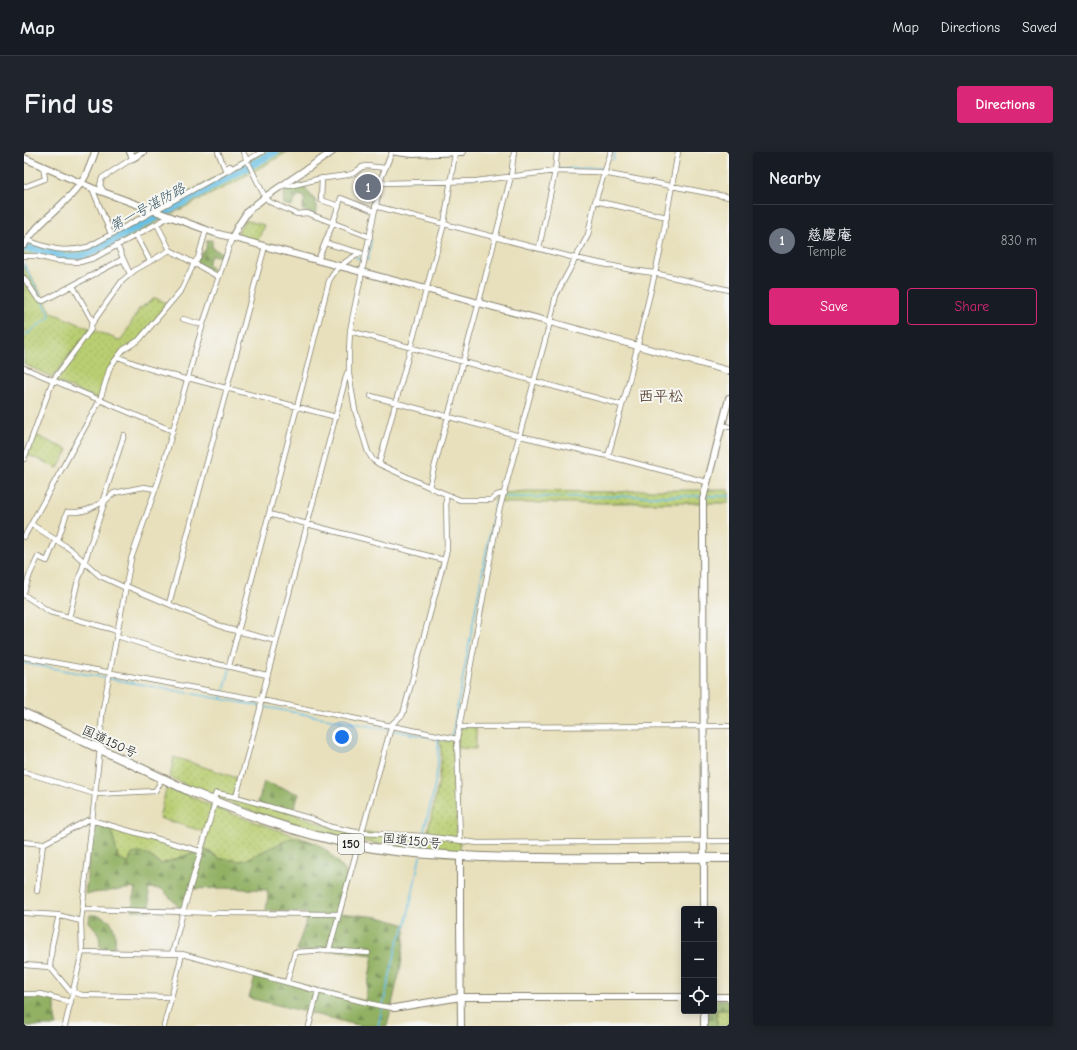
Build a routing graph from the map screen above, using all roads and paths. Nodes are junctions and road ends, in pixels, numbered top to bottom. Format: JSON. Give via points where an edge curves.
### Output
{"nodes":[{"id":1,"x":95,"y":152,"type":"edge"},
{"id":2,"x":143,"y":152,"type":"edge"},
{"id":3,"x":218,"y":152,"type":"edge"},
{"id":4,"x":243,"y":152,"type":"edge"},
{"id":5,"x":256,"y":152,"type":"edge"},
{"id":6,"x":262,"y":152,"type":"edge"},
{"id":7,"x":332,"y":152,"type":"edge"},
{"id":8,"x":392,"y":152,"type":"edge"},
{"id":9,"x":396,"y":152,"type":"edge"},
{"id":10,"x":462,"y":152,"type":"edge"},
{"id":11,"x":514,"y":152,"type":"edge"},
{"id":12,"x":557,"y":152,"type":"edge"},
{"id":13,"x":611,"y":152,"type":"edge"},
{"id":14,"x":678,"y":152,"type":"edge"},
{"id":15,"x":455,"y":153,"type":"edge"},
{"id":16,"x":132,"y":155,"type":"edge"},
{"id":17,"x":24,"y":158,"type":"edge"},
{"id":18,"x":247,"y":160,"type":"junction"},
{"id":19,"x":43,"y":166,"type":"junction"},
{"id":20,"x":385,"y":168,"type":"junction"},
{"id":21,"x":555,"y":171,"type":"junction"},
{"id":22,"x":604,"y":173,"type":"junction"},
{"id":23,"x":510,"y":176,"type":"junction"},
{"id":24,"x":322,"y":178,"type":"junction"},
{"id":25,"x":451,"y":179,"type":"junction"},
{"id":26,"x":382,"y":182,"type":"junction"},
{"id":27,"x":82,"y":183,"type":"junction"},
{"id":28,"x":284,"y":185,"type":"junction"},
{"id":29,"x":672,"y":186,"type":"junction"},
{"id":30,"x":24,"y":187,"type":"edge"},
{"id":31,"x":92,"y":188,"type":"junction"},
{"id":32,"x":104,"y":192,"type":"junction"},
{"id":33,"x":265,"y":197,"type":"junction"},
{"id":34,"x":729,"y":197,"type":"edge"},
{"id":35,"x":595,"y":202,"type":"junction"},
{"id":36,"x":339,"y":206,"type":"junction"},
{"id":37,"x":374,"y":208,"type":"junction"},
{"id":38,"x":154,"y":211,"type":"junction"},
{"id":39,"x":168,"y":217,"type":"junction"},
{"id":40,"x":666,"y":217,"type":"junction"},
{"id":41,"x":334,"y":223,"type":"junction"},
{"id":42,"x":157,"y":224,"type":"junction"},
{"id":43,"x":444,"y":224,"type":"junction"},
{"id":44,"x":206,"y":230,"type":"junction"},
{"id":45,"x":111,"y":234,"type":"junction"},
{"id":46,"x":136,"y":235,"type":"junction"},
{"id":47,"x":370,"y":237,"type":"junction"},
{"id":48,"x":495,"y":237,"type":"junction"},
{"id":49,"x":232,"y":238,"type":"junction"},
{"id":50,"x":26,"y":242,"type":"edge"},
{"id":51,"x":325,"y":243,"type":"junction"},
{"id":52,"x":117,"y":245,"type":"junction"},
{"id":53,"x":266,"y":246,"type":"junction"},
{"id":54,"x":539,"y":248,"type":"junction"},
{"id":55,"x":170,"y":250,"type":"junction"},
{"id":56,"x":361,"y":253,"type":"junction"},
{"id":57,"x":366,"y":255,"type":"junction"},
{"id":58,"x":24,"y":256,"type":"edge"},
{"id":59,"x":575,"y":258,"type":"junction"},
{"id":60,"x":123,"y":259,"type":"junction"},
{"id":61,"x":318,"y":260,"type":"junction"},
{"id":62,"x":150,"y":261,"type":"junction"},
{"id":63,"x":194,"y":263,"type":"junction"},
{"id":64,"x":340,"y":266,"type":"junction"},
{"id":65,"x":362,"y":272,"type":"junction"},
{"id":66,"x":654,"y":273,"type":"junction"},
{"id":67,"x":130,"y":274,"type":"junction"},
{"id":68,"x":219,"y":276,"type":"junction"},
{"id":69,"x":24,"y":278,"type":"edge"},
{"id":70,"x":73,"y":286,"type":"junction"},
{"id":71,"x":426,"y":288,"type":"junction"},
{"id":72,"x":729,"y":290,"type":"edge"},
{"id":73,"x":478,"y":302,"type":"junction"},
{"id":74,"x":183,"y":319,"type":"dead end"},
{"id":75,"x":94,"y":322,"type":"junction"},
{"id":76,"x":550,"y":322,"type":"junction"},
{"id":77,"x":203,"y":325,"type":"junction"},
{"id":78,"x":350,"y":331,"type":"junction"},
{"id":79,"x":638,"y":345,"type":"junction"},
{"id":80,"x":410,"y":348,"type":"junction"},
{"id":81,"x":118,"y":357,"type":"junction"},
{"id":82,"x":463,"y":362,"type":"junction"},
{"id":83,"x":24,"y":368,"type":"edge"},
{"id":84,"x":349,"y":368,"type":"junction"},
{"id":85,"x":729,"y":371,"type":"edge"},
{"id":86,"x":188,"y":379,"type":"junction"},
{"id":87,"x":53,"y":380,"type":"junction"},
{"id":88,"x":535,"y":381,"type":"junction"},
{"id":89,"x":228,"y":389,"type":"junction"},
{"id":90,"x":371,"y":396,"type":"dead end"},
{"id":91,"x":729,"y":398,"type":"edge"},
{"id":92,"x":100,"y":400,"type":"junction"},
{"id":93,"x":396,"y":402,"type":"junction"},
{"id":94,"x":622,"y":405,"type":"junction"},
{"id":95,"x":297,"y":407,"type":"junction"},
{"id":96,"x":336,"y":417,"type":"junction"},
{"id":97,"x":448,"y":417,"type":"junction"},
{"id":98,"x":722,"y":425,"type":"junction"},
{"id":99,"x":729,"y":427,"type":"edge"},
{"id":100,"x":173,"y":431,"type":"junction"},
{"id":101,"x":124,"y":435,"type":"dead end"},
{"id":102,"x":520,"y":436,"type":"junction"},
{"id":103,"x":608,"y":456,"type":"junction"},
{"id":104,"x":24,"y":459,"type":"edge"},
{"id":105,"x":379,"y":464,"type":"junction"},
{"id":106,"x":707,"y":482,"type":"junction"},
{"id":107,"x":429,"y":487,"type":"junction"},
{"id":108,"x":156,"y":489,"type":"junction"},
{"id":109,"x":505,"y":493,"type":"junction"},
{"id":110,"x":446,"y":494,"type":"junction"},
{"id":111,"x":103,"y":502,"type":"junction"},
{"id":112,"x":269,"y":514,"type":"junction"},
{"id":113,"x":31,"y":524,"type":"junction"},
{"id":114,"x":307,"y":524,"type":"junction"},
{"id":115,"x":24,"y":537,"type":"edge"},
{"id":116,"x":57,"y":540,"type":"junction"},
{"id":117,"x":444,"y":560,"type":"junction"},
{"id":118,"x":85,"y":562,"type":"junction"},
{"id":119,"x":126,"y":587,"type":"junction"},
{"id":120,"x":24,"y":594,"type":"edge"},
{"id":121,"x":169,"y":604,"type":"junction"},
{"id":122,"x":69,"y":618,"type":"junction"},
{"id":123,"x":239,"y":631,"type":"junction"},
{"id":124,"x":117,"y":634,"type":"junction"},
{"id":125,"x":276,"y":641,"type":"junction"},
{"id":126,"x":24,"y":657,"type":"edge"},
{"id":127,"x":229,"y":666,"type":"junction"},
{"id":128,"x":110,"y":673,"type":"junction"},
{"id":129,"x":267,"y":675,"type":"junction"},
{"id":130,"x":261,"y":700,"type":"junction"},
{"id":131,"x":24,"y":713,"type":"edge"},
{"id":132,"x":392,"y":726,"type":"junction"},
{"id":133,"x":704,"y":726,"type":"junction"},
{"id":134,"x":729,"y":726,"type":"edge"},
{"id":135,"x":459,"y":727,"type":"junction"},
{"id":136,"x":453,"y":738,"type":"junction"},
{"id":137,"x":100,"y":749,"type":"junction"},
{"id":138,"x":24,"y":772,"type":"edge"},
{"id":139,"x":161,"y":778,"type":"junction"},
{"id":140,"x":95,"y":794,"type":"junction"},
{"id":141,"x":236,"y":797,"type":"junction"},
{"id":142,"x":214,"y":801,"type":"junction"},
{"id":143,"x":91,"y":820,"type":"junction"},
{"id":144,"x":362,"y":833,"type":"junction"},
{"id":145,"x":460,"y":840,"type":"junction"},
{"id":146,"x":704,"y":841,"type":"junction"},
{"id":147,"x":729,"y":841,"type":"edge"},
{"id":148,"x":24,"y":842,"type":"edge"},
{"id":149,"x":43,"y":844,"type":"junction"},
{"id":150,"x":358,"y":846,"type":"junction"},
{"id":151,"x":200,"y":851,"type":"junction"},
{"id":152,"x":460,"y":856,"type":"junction"},
{"id":153,"x":704,"y":858,"type":"junction"},
{"id":154,"x":729,"y":858,"type":"edge"},
{"id":155,"x":37,"y":891,"type":"dead end"},
{"id":156,"x":704,"y":906,"type":"edge"},
{"id":157,"x":83,"y":909,"type":"junction"},
{"id":158,"x":183,"y":912,"type":"junction"},
{"id":159,"x":24,"y":914,"type":"edge"},
{"id":160,"x":338,"y":914,"type":"junction"},
{"id":161,"x":59,"y":915,"type":"junction"},
{"id":162,"x":81,"y":921,"type":"junction"},
{"id":163,"x":329,"y":950,"type":"junction"},
{"id":164,"x":82,"y":952,"type":"junction"},
{"id":165,"x":368,"y":953,"type":"dead end"},
{"id":166,"x":172,"y":954,"type":"junction"},
{"id":167,"x":182,"y":954,"type":"junction"},
{"id":168,"x":24,"y":965,"type":"edge"},
{"id":169,"x":50,"y":967,"type":"junction"},
{"id":170,"x":287,"y":982,"type":"junction"},
{"id":171,"x":318,"y":991,"type":"junction"},
{"id":172,"x":73,"y":993,"type":"junction"},
{"id":173,"x":24,"y":994,"type":"edge"},
{"id":174,"x":170,"y":997,"type":"junction"},
{"id":175,"x":461,"y":997,"type":"junction"},
{"id":176,"x":717,"y":997,"type":"edge"},
{"id":177,"x":729,"y":997,"type":"edge"},
{"id":178,"x":681,"y":998,"type":"edge"},
{"id":179,"x":71,"y":1002,"type":"junction"},
{"id":180,"x":394,"y":1008,"type":"joint"},
{"id":181,"x":704,"y":1014,"type":"edge"},
{"id":182,"x":65,"y":1026,"type":"edge"},
{"id":183,"x":164,"y":1026,"type":"edge"},
{"id":184,"x":309,"y":1026,"type":"edge"},
{"id":185,"x":461,"y":1026,"type":"edge"},
{"id":186,"x":704,"y":1026,"type":"edge"}],
"edges":[{"from":1,"to":27,"type":"street"},
{"from":2,"to":16,"type":"street"},
{"from":3,"to":18,"type":"street","via":[[225,169]]},
{"from":4,"to":18,"type":"street"},
{"from":5,"to":18,"type":"street"},
{"from":6,"to":18,"type":"street"},
{"from":7,"to":28,"type":"street"},
{"from":8,"to":20,"type":"street"},
{"from":9,"to":15,"type":"street"},
{"from":10,"to":15,"type":"street"},
{"from":11,"to":23,"type":"street"},
{"from":12,"to":21,"type":"street"},
{"from":13,"to":22,"type":"street"},
{"from":14,"to":29,"type":"street"},
{"from":15,"to":25,"type":"street"},
{"from":16,"to":32,"type":"street","via":[[102,178],[100,185]]},
{"from":17,"to":19,"type":"street"},
{"from":18,"to":33,"type":"street"},
{"from":18,"to":38,"type":"street"},
{"from":19,"to":27,"type":"street"},
{"from":19,"to":30,"type":"street","via":[[45,179]]},
{"from":20,"to":24,"type":"street","via":[[367,166],[354,173]]},
{"from":20,"to":26,"type":"street"},
{"from":21,"to":22,"type":"street"},
{"from":21,"to":23,"type":"street"},
{"from":21,"to":54,"type":"street"},
{"from":22,"to":29,"type":"street"},
{"from":22,"to":35,"type":"street"},
{"from":23,"to":25,"type":"street","via":[[476,181]]},
{"from":23,"to":48,"type":"street"},
{"from":24,"to":28,"type":"street","via":[[290,186]]},
{"from":24,"to":36,"type":"street","via":[[321,200]]},
{"from":25,"to":26,"type":"street"},
{"from":25,"to":43,"type":"street"},
{"from":26,"to":37,"type":"street"},
{"from":27,"to":31,"type":"street"},
{"from":27,"to":50,"type":"street"},
{"from":28,"to":33,"type":"street"},
{"from":29,"to":34,"type":"street"},
{"from":29,"to":40,"type":"street"},
{"from":31,"to":32,"type":"street"},
{"from":31,"to":45,"type":"street"},
{"from":32,"to":38,"type":"street"},
{"from":33,"to":41,"type":"street","via":[[296,214],[307,212]]},
{"from":33,"to":49,"type":"street","via":[[244,216]]},
{"from":35,"to":40,"type":"street"},
{"from":35,"to":59,"type":"street","via":[[588,236]]},
{"from":36,"to":37,"type":"street","via":[[341,198]]},
{"from":36,"to":41,"type":"street"},
{"from":37,"to":43,"type":"street"},
{"from":37,"to":47,"type":"street"},
{"from":38,"to":39,"type":"street"},
{"from":38,"to":45,"type":"street"},
{"from":39,"to":42,"type":"street"},
{"from":39,"to":44,"type":"street"},
{"from":40,"to":66,"type":"street"},
{"from":41,"to":47,"type":"street"},
{"from":41,"to":51,"type":"street"},
{"from":42,"to":46,"type":"street"},
{"from":42,"to":55,"type":"street"},
{"from":43,"to":48,"type":"street"},
{"from":43,"to":71,"type":"street"},
{"from":44,"to":49,"type":"street"},
{"from":44,"to":63,"type":"street","via":[[198,258]]},
{"from":45,"to":50,"type":"street","via":[[88,247],[69,251]]},
{"from":46,"to":52,"type":"street"},
{"from":46,"to":62,"type":"street"},
{"from":47,"to":57,"type":"street"},
{"from":48,"to":54,"type":"street"},
{"from":48,"to":73,"type":"street"},
{"from":49,"to":53,"type":"street"},
{"from":49,"to":68,"type":"street"},
{"from":51,"to":56,"type":"street"},
{"from":51,"to":61,"type":"street"},
{"from":52,"to":58,"type":"street","via":[[94,258],[80,262]]},
{"from":52,"to":60,"type":"street"},
{"from":53,"to":61,"type":"street"},
{"from":53,"to":89,"type":"street"},
{"from":54,"to":59,"type":"street"},
{"from":55,"to":62,"type":"street"},
{"from":55,"to":63,"type":"street"},
{"from":56,"to":57,"type":"street"},
{"from":56,"to":64,"type":"street"},
{"from":57,"to":65,"type":"street"},
{"from":59,"to":66,"type":"street"},
{"from":59,"to":76,"type":"street","via":[[556,295]]},
{"from":60,"to":67,"type":"street"},
{"from":60,"to":70,"type":"street"},
{"from":61,"to":64,"type":"street"},
{"from":62,"to":67,"type":"street"},
{"from":63,"to":68,"type":"street"},
{"from":63,"to":81,"type":"street","via":[[182,289],[139,340],[123,350]]},
{"from":64,"to":65,"type":"street"},
{"from":64,"to":95,"type":"street","via":[[333,272],[329,281]]},
{"from":65,"to":71,"type":"street"},
{"from":65,"to":78,"type":"street"},
{"from":66,"to":72,"type":"street"},
{"from":66,"to":79,"type":"street"},
{"from":67,"to":75,"type":"street","via":[[122,281]]},
{"from":68,"to":77,"type":"street"},
{"from":69,"to":70,"type":"street","via":[[38,299],[43,301]]},
{"from":70,"to":75,"type":"street"},
{"from":71,"to":73,"type":"street"},
{"from":71,"to":80,"type":"street"},
{"from":73,"to":76,"type":"street"},
{"from":73,"to":82,"type":"street"},
{"from":74,"to":77,"type":"street"},
{"from":75,"to":87,"type":"street"},
{"from":76,"to":79,"type":"street"},
{"from":76,"to":88,"type":"street"},
{"from":77,"to":86,"type":"street"},
{"from":78,"to":80,"type":"street"},
{"from":78,"to":84,"type":"street"},
{"from":79,"to":85,"type":"street"},
{"from":79,"to":94,"type":"street"},
{"from":80,"to":82,"type":"street"},
{"from":80,"to":93,"type":"street"},
{"from":81,"to":86,"type":"street"},
{"from":81,"to":92,"type":"street","via":[[110,367]]},
{"from":82,"to":88,"type":"street"},
{"from":82,"to":97,"type":"street"},
{"from":83,"to":87,"type":"street"},
{"from":84,"to":96,"type":"street"},
{"from":84,"to":105,"type":"street","via":[[362,436],[368,452]]},
{"from":86,"to":89,"type":"street"},
{"from":86,"to":100,"type":"street"},
{"from":87,"to":92,"type":"street"},
{"from":87,"to":104,"type":"street"},
{"from":88,"to":94,"type":"street"},
{"from":88,"to":102,"type":"street"},
{"from":89,"to":95,"type":"street"},
{"from":89,"to":121,"type":"street"},
{"from":90,"to":93,"type":"street"},
{"from":91,"to":98,"type":"street"},
{"from":92,"to":100,"type":"street"},
{"from":92,"to":113,"type":"street"},
{"from":93,"to":97,"type":"street"},
{"from":93,"to":105,"type":"street"},
{"from":94,"to":103,"type":"street"},
{"from":95,"to":96,"type":"street"},
{"from":95,"to":112,"type":"street"},
{"from":96,"to":114,"type":"street"},
{"from":97,"to":102,"type":"street"},
{"from":97,"to":107,"type":"street"},
{"from":98,"to":99,"type":"street"},
{"from":98,"to":106,"type":"street"},
{"from":100,"to":108,"type":"street"},
{"from":101,"to":111,"type":"street"},
{"from":102,"to":103,"type":"street"},
{"from":102,"to":109,"type":"street"},
{"from":103,"to":106,"type":"street"},
{"from":105,"to":107,"type":"street"},
{"from":106,"to":133,"type":"street","via":[[704,496]]},
{"from":107,"to":110,"type":"street"},
{"from":108,"to":111,"type":"street","via":[[144,487],[114,493]]},
{"from":108,"to":119,"type":"street","via":[[131,559]]},
{"from":109,"to":110,"type":"street","via":[[491,500],[460,500]]},
{"from":109,"to":135,"type":"street","via":[[499,511]]},
{"from":110,"to":117,"type":"street"},
{"from":111,"to":116,"type":"street","via":[[87,510],[67,512]]},
{"from":111,"to":118,"type":"street"},
{"from":112,"to":114,"type":"street"},
{"from":112,"to":123,"type":"street"},
{"from":113,"to":115,"type":"street"},
{"from":113,"to":116,"type":"street"},
{"from":114,"to":117,"type":"street"},
{"from":114,"to":125,"type":"street"},
{"from":116,"to":118,"type":"street"},
{"from":116,"to":120,"type":"street","via":[[47,561],[38,556]]},
{"from":117,"to":132,"type":"street","via":[[403,714]]},
{"from":118,"to":119,"type":"street","via":[[100,576]]},
{"from":118,"to":122,"type":"street"},
{"from":119,"to":121,"type":"street"},
{"from":119,"to":124,"type":"street"},
{"from":120,"to":122,"type":"street","via":[[50,612]]},
{"from":121,"to":123,"type":"street","via":[[225,628]]},
{"from":122,"to":124,"type":"street"},
{"from":123,"to":125,"type":"street"},
{"from":123,"to":127,"type":"street"},
{"from":124,"to":127,"type":"street","via":[[176,655]]},
{"from":124,"to":128,"type":"street"},
{"from":125,"to":129,"type":"street"},
{"from":126,"to":128,"type":"street"},
{"from":127,"to":129,"type":"street"},
{"from":128,"to":130,"type":"street"},
{"from":128,"to":137,"type":"street","via":[[102,714]]},
{"from":129,"to":130,"type":"street"},
{"from":130,"to":132,"type":"street"},
{"from":130,"to":141,"type":"street"},
{"from":131,"to":137,"type":"highway","name":"国道150号","number":"150"},
{"from":132,"to":136,"type":"street"},
{"from":132,"to":144,"type":"street"},
{"from":133,"to":134,"type":"street"},
{"from":133,"to":135,"type":"street"},
{"from":133,"to":146,"type":"street"},
{"from":135,"to":136,"type":"street"},
{"from":136,"to":145,"type":"street"},
{"from":137,"to":139,"type":"highway","name":"国道150号","number":"150"},
{"from":137,"to":140,"type":"street"},
{"from":138,"to":140,"type":"street"},
{"from":139,"to":140,"type":"street","via":[[155,790]]},
{"from":139,"to":142,"type":"highway","name":"国道150号","number":"150"},
{"from":140,"to":143,"type":"street"},
{"from":141,"to":142,"type":"street","via":[[216,793]]},
{"from":141,"to":144,"type":"street","via":[[331,827]]},
{"from":142,"to":150,"type":"highway","name":"国道150号","number":"150","via":[[288,828]]},
{"from":142,"to":151,"type":"street"},
{"from":143,"to":149,"type":"street"},
{"from":143,"to":151,"type":"street"},
{"from":143,"to":157,"type":"street"},
{"from":144,"to":145,"type":"street"},
{"from":144,"to":150,"type":"street"},
{"from":145,"to":146,"type":"street","via":[[478,843]]},
{"from":146,"to":147,"type":"street"},
{"from":146,"to":153,"type":"street"},
{"from":148,"to":149,"type":"street"},
{"from":149,"to":155,"type":"street"},
{"from":150,"to":152,"type":"highway","name":"国道150号","number":"150"},
{"from":150,"to":160,"type":"street"},
{"from":151,"to":158,"type":"street"},
{"from":152,"to":153,"type":"highway","name":"国道150号","number":"150"},
{"from":152,"to":175,"type":"street"},
{"from":153,"to":154,"type":"highway","name":"国道150号","number":"150"},
{"from":153,"to":156,"type":"street"},
{"from":157,"to":158,"type":"street"},
{"from":157,"to":162,"type":"street"},
{"from":158,"to":160,"type":"street"},
{"from":158,"to":166,"type":"street"},
{"from":159,"to":161,"type":"street"},
{"from":160,"to":163,"type":"street"},
{"from":161,"to":162,"type":"street"},
{"from":161,"to":169,"type":"street"},
{"from":162,"to":164,"type":"street"},
{"from":163,"to":165,"type":"street"},
{"from":163,"to":170,"type":"street","via":[[295,952]]},
{"from":164,"to":166,"type":"street"},
{"from":164,"to":172,"type":"street"},
{"from":166,"to":167,"type":"street"},
{"from":167,"to":170,"type":"street"},
{"from":167,"to":174,"type":"street"},
{"from":168,"to":169,"type":"street"},
{"from":169,"to":172,"type":"street"},
{"from":170,"to":171,"type":"street"},
{"from":171,"to":180,"type":"street"},
{"from":171,"to":184,"type":"street"},
{"from":172,"to":174,"type":"street"},
{"from":172,"to":179,"type":"street"},
{"from":173,"to":179,"type":"street","via":[[40,994]]},
{"from":174,"to":183,"type":"street"},
{"from":175,"to":178,"type":"street"},
{"from":175,"to":180,"type":"street"},
{"from":175,"to":185,"type":"street"},
{"from":176,"to":177,"type":"street"},
{"from":179,"to":182,"type":"street"},
{"from":181,"to":186,"type":"street"}]}
